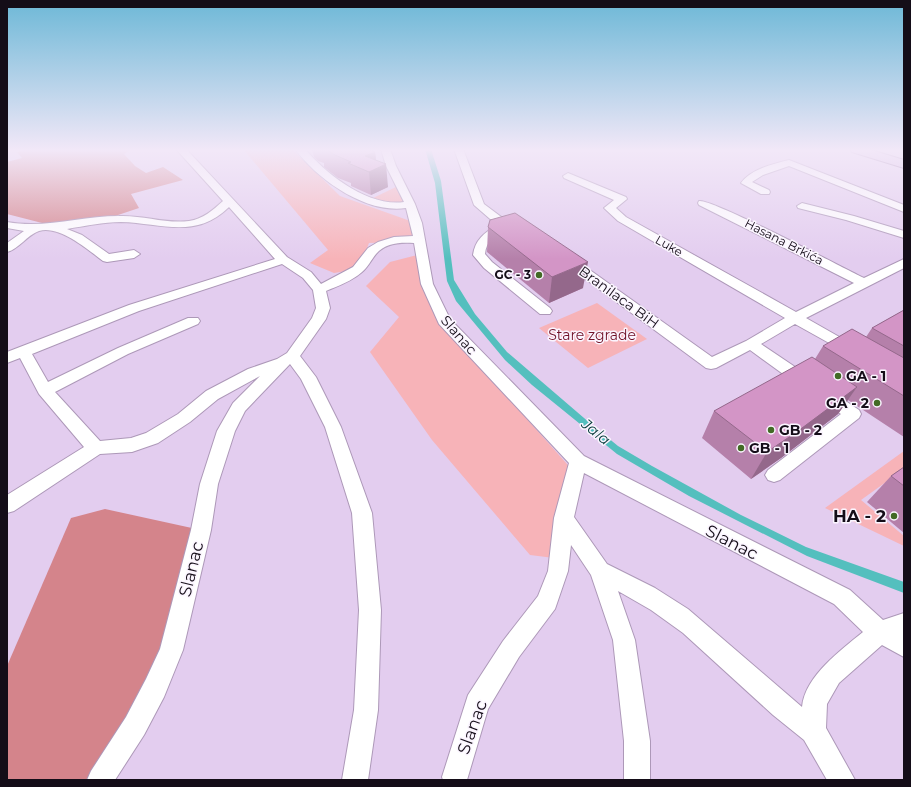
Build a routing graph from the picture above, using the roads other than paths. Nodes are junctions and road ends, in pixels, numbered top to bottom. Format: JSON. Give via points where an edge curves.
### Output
{"nodes":[{"id":1,"x":215,"y":186,"type":"edge"},
{"id":2,"x":344,"y":186,"type":"edge"},
{"id":3,"x":401,"y":186,"type":"edge"},
{"id":4,"x":471,"y":186,"type":"edge"},
{"id":5,"x":591,"y":186,"type":"edge"},
{"id":6,"x":752,"y":186,"type":"edge"},
{"id":7,"x":846,"y":186,"type":"edge"},
{"id":8,"x":765,"y":192,"type":"dead end"},
{"id":9,"x":229,"y":201,"type":"junction"},
{"id":10,"x":703,"y":203,"type":"dead end"},
{"id":11,"x":410,"y":204,"type":"junction"},
{"id":12,"x":802,"y":206,"type":"dead end"},
{"id":13,"x":904,"y":209,"type":"edge"},
{"id":14,"x":7,"y":225,"type":"edge"},
{"id":15,"x":504,"y":225,"type":"junction"},
{"id":16,"x":49,"y":226,"type":"junction"},
{"id":17,"x":36,"y":228,"type":"junction"},
{"id":18,"x":527,"y":230,"type":"edge"},
{"id":19,"x":904,"y":235,"type":"edge"},
{"id":20,"x":419,"y":241,"type":"junction"},
{"id":21,"x":7,"y":248,"type":"edge"},
{"id":22,"x":558,"y":253,"type":"edge"},
{"id":23,"x":134,"y":254,"type":"dead end"},
{"id":24,"x":284,"y":260,"type":"junction"},
{"id":25,"x":904,"y":264,"type":"edge"},
{"id":26,"x":864,"y":283,"type":"junction"},
{"id":27,"x":319,"y":289,"type":"junction"},
{"id":28,"x":545,"y":311,"type":"dead end"},
{"id":29,"x":796,"y":318,"type":"junction"},
{"id":30,"x":194,"y":322,"type":"dead end"},
{"id":31,"x":751,"y":344,"type":"junction"},
{"id":32,"x":24,"y":352,"type":"junction"},
{"id":33,"x":863,"y":356,"type":"edge"},
{"id":34,"x":7,"y":358,"type":"edge"},
{"id":35,"x":287,"y":359,"type":"junction"},
{"id":36,"x":45,"y":390,"type":"junction"},
{"id":37,"x":96,"y":448,"type":"junction"},
{"id":38,"x":578,"y":461,"type":"junction"},
{"id":39,"x":774,"y":474,"type":"dead end"},
{"id":40,"x":7,"y":505,"type":"edge"},
{"id":41,"x":564,"y":518,"type":"junction"},
{"id":42,"x":600,"y":571,"type":"junction"},
{"id":43,"x":904,"y":624,"type":"edge"},
{"id":44,"x":880,"y":632,"type":"junction"},
{"id":45,"x":904,"y":645,"type":"edge"},
{"id":46,"x":813,"y":730,"type":"junction"},
{"id":47,"x":455,"y":777,"type":"dead end"},
{"id":48,"x":100,"y":780,"type":"edge"},
{"id":49,"x":355,"y":780,"type":"edge"},
{"id":50,"x":636,"y":780,"type":"edge"},
{"id":51,"x":842,"y":780,"type":"edge"}],
"edges":[{"from":1,"to":9,"type":"street"},
{"from":2,"to":11,"type":"street","via":[[361,196],[389,205]]},
{"from":3,"to":11,"type":"street","name":"Slanac"},
{"from":4,"to":15,"type":"street","via":[[478,205]]},
{"from":5,"to":29,"type":"street","name":"Luke","via":[[622,199],[609,208],[622,218]]},
{"from":6,"to":8,"type":"street"},
{"from":7,"to":13,"type":"street"},
{"from":9,"to":16,"type":"street","via":[[210,217],[189,224],[173,225],[122,219]]},
{"from":9,"to":24,"type":"street"},
{"from":10,"to":26,"type":"street","name":"Hasana Brkića"},
{"from":11,"to":20,"type":"street","name":"Slanac"},
{"from":12,"to":19,"type":"street"},
{"from":14,"to":17,"type":"street"},
{"from":15,"to":18,"type":"street"},
{"from":15,"to":28,"type":"street","via":[[487,236],[479,246],[479,255]]},
{"from":16,"to":17,"type":"street"},
{"from":16,"to":23,"type":"street","via":[[78,237],[107,258]]},
{"from":17,"to":21,"type":"street"},
{"from":20,"to":27,"type":"street","via":[[412,239],[383,244],[374,249],[359,269],[344,279]]},
{"from":20,"to":38,"type":"street","name":"Slanac","via":[[427,284],[444,321]]},
{"from":22,"to":31,"type":"street","name":"Branilaca BiH","via":[[711,364]]},
{"from":24,"to":27,"type":"street","via":[[307,275]]},
{"from":24,"to":32,"type":"street","via":[[134,308]]},
{"from":25,"to":26,"type":"street"},
{"from":26,"to":29,"type":"street"},
{"from":27,"to":35,"type":"street","name":"Slanac","via":[[323,308],[319,318]]},
{"from":29,"to":31,"type":"street"},
{"from":29,"to":33,"type":"street"},
{"from":30,"to":36,"type":"street","via":[[122,351]]},
{"from":31,"to":39,"type":"street","via":[[853,414]]},
{"from":32,"to":34,"type":"street"},
{"from":32,"to":36,"type":"street"},
{"from":35,"to":37,"type":"street","via":[[229,385],[152,438],[132,445]]},
{"from":35,"to":48,"type":"street","name":"Slanac","via":[[239,407],[226,431],[209,484],[201,530],[171,650],[135,726]]},
{"from":35,"to":49,"type":"street","via":[[308,377],[333,427],[362,513],[369,617],[366,710]]},
{"from":36,"to":37,"type":"street"},
{"from":37,"to":40,"type":"street"},
{"from":38,"to":41,"type":"street","name":"Slanac"},
{"from":38,"to":44,"type":"street","name":"Slanac","via":[[842,597]]},
{"from":41,"to":42,"type":"street"},
{"from":41,"to":47,"type":"street","name":"Slanac","via":[[558,571],[547,602],[511,650],[477,704]]},
{"from":42,"to":46,"type":"street","via":[[646,594],[690,624],[784,710]]},
{"from":42,"to":50,"type":"street","via":[[624,640],[637,742]]},
{"from":43,"to":44,"type":"street"},
{"from":44,"to":45,"type":"street","name":"Slanac"},
{"from":44,"to":46,"type":"street","via":[[831,675],[815,701]]},
{"from":46,"to":51,"type":"street"}]}
